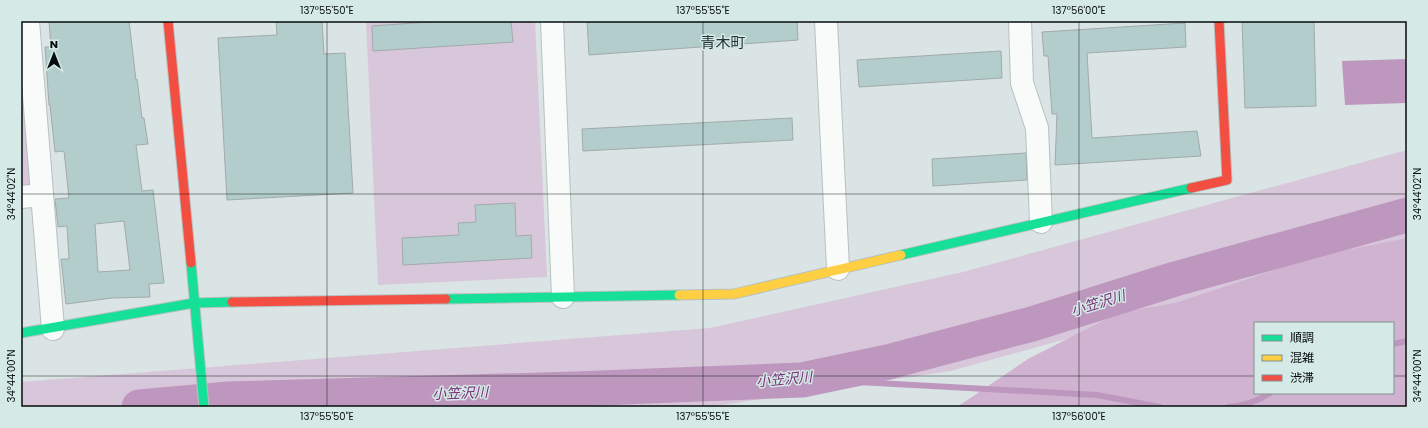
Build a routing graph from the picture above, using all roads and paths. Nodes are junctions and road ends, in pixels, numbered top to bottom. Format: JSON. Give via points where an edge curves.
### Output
{"nodes":[{"id":1,"x":28,"y":21,"type":"edge"},
{"id":2,"x":168,"y":21,"type":"edge"},
{"id":3,"x":552,"y":21,"type":"edge"},
{"id":4,"x":826,"y":21,"type":"edge"},
{"id":5,"x":1020,"y":21,"type":"edge"},
{"id":6,"x":1218,"y":21,"type":"edge"},
{"id":7,"x":26,"y":72,"type":"edge"},
{"id":8,"x":31,"y":196,"type":"edge"},
{"id":9,"x":1041,"y":222,"type":"junction"},
{"id":10,"x":838,"y":268,"type":"junction"},
{"id":11,"x":563,"y":297,"type":"junction"},
{"id":12,"x":194,"y":303,"type":"junction"},
{"id":13,"x":53,"y":328,"type":"junction"},
{"id":14,"x":21,"y":333,"type":"edge"},
{"id":15,"x":204,"y":407,"type":"edge"}],
"edges":[{"from":1,"to":7,"type":"street"},
{"from":2,"to":12,"type":"street"},
{"from":3,"to":11,"type":"street"},
{"from":4,"to":10,"type":"street"},
{"from":5,"to":9,"type":"street","via":[[1022,83],[1037,128]]},
{"from":6,"to":9,"type":"street","via":[[1228,180]]},
{"from":7,"to":8,"type":"street"},
{"from":8,"to":13,"type":"street"},
{"from":9,"to":10,"type":"street"},
{"from":10,"to":11,"type":"street","via":[[734,294]]},
{"from":11,"to":12,"type":"street"},
{"from":12,"to":13,"type":"street"},
{"from":12,"to":15,"type":"street"},
{"from":13,"to":14,"type":"street"}]}
